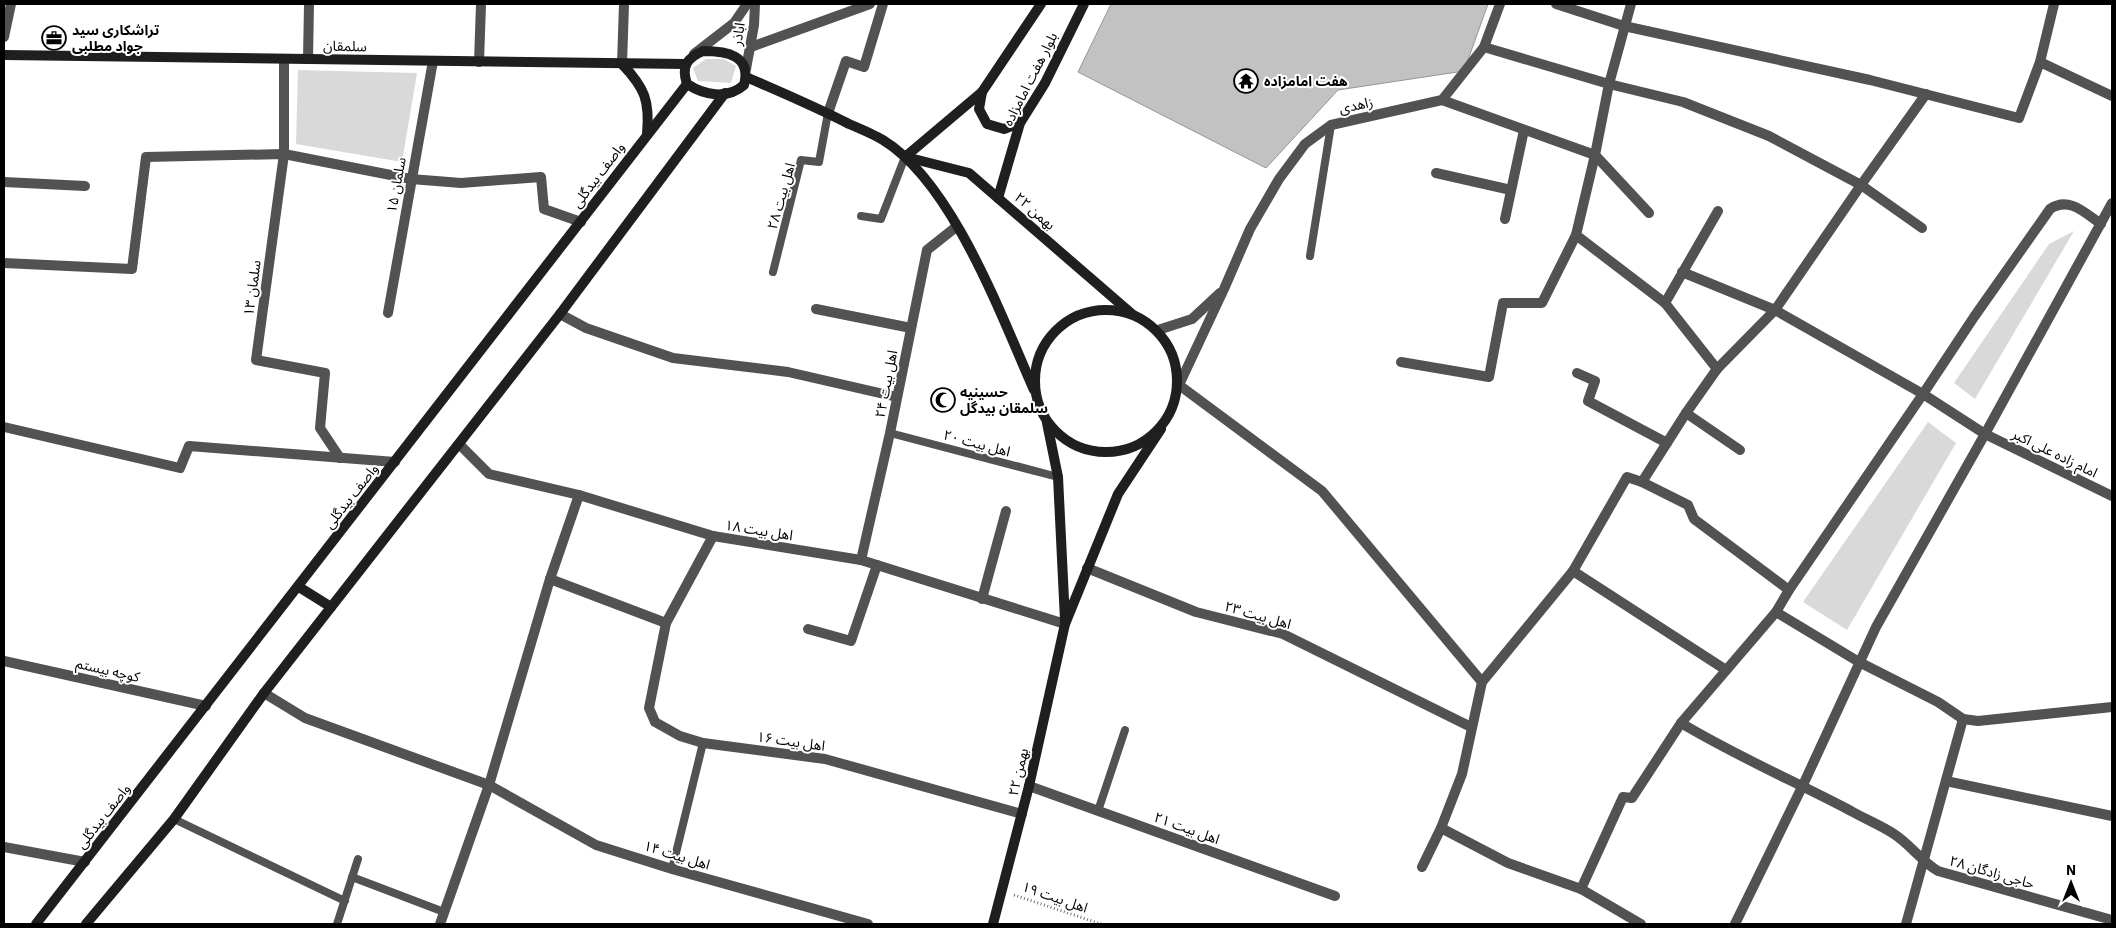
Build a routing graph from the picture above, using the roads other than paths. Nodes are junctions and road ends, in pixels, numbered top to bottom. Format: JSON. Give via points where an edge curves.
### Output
{"nodes":[{"id":1,"x":11,"y":4,"type":"edge"},
{"id":2,"x":309,"y":4,"type":"edge"},
{"id":3,"x":481,"y":4,"type":"edge"},
{"id":4,"x":624,"y":4,"type":"edge"},
{"id":5,"x":748,"y":4,"type":"edge"},
{"id":6,"x":755,"y":4,"type":"edge"},
{"id":7,"x":870,"y":4,"type":"edge"},
{"id":8,"x":883,"y":4,"type":"edge"},
{"id":9,"x":1041,"y":4,"type":"edge"},
{"id":10,"x":1084,"y":4,"type":"edge"},
{"id":11,"x":1500,"y":4,"type":"edge"},
{"id":12,"x":1556,"y":4,"type":"edge"},
{"id":13,"x":1631,"y":4,"type":"edge"},
{"id":14,"x":2054,"y":4,"type":"edge"},
{"id":15,"x":1624,"y":26,"type":"junction"},
{"id":16,"x":4,"y":37,"type":"edge"},
{"id":17,"x":751,"y":47,"type":"junction"},
{"id":18,"x":1484,"y":47,"type":"junction"},
{"id":19,"x":4,"y":55,"type":"edge"},
{"id":20,"x":284,"y":59,"type":"junction"},
{"id":21,"x":308,"y":59,"type":"junction"},
{"id":22,"x":689,"y":60,"type":"junction"},
{"id":23,"x":433,"y":61,"type":"junction"},
{"id":24,"x":479,"y":62,"type":"junction"},
{"id":25,"x":2040,"y":62,"type":"junction"},
{"id":26,"x":622,"y":64,"type":"junction"},
{"id":27,"x":746,"y":73,"type":"junction"},
{"id":28,"x":687,"y":84,"type":"junction"},
{"id":29,"x":1610,"y":84,"type":"junction"},
{"id":30,"x":982,"y":92,"type":"junction"},
{"id":31,"x":725,"y":93,"type":"junction"},
{"id":32,"x":1926,"y":94,"type":"junction"},
{"id":33,"x":2112,"y":96,"type":"edge"},
{"id":34,"x":1442,"y":100,"type":"junction"},
{"id":35,"x":828,"y":113,"type":"junction"},
{"id":36,"x":1020,"y":123,"type":"junction"},
{"id":37,"x":1331,"y":125,"type":"junction"},
{"id":38,"x":1524,"y":130,"type":"junction"},
{"id":39,"x":648,"y":134,"type":"junction"},
{"id":40,"x":284,"y":154,"type":"junction"},
{"id":41,"x":1595,"y":155,"type":"junction"},
{"id":42,"x":905,"y":157,"type":"junction"},
{"id":43,"x":1436,"y":173,"type":"dead end"},
{"id":44,"x":411,"y":179,"type":"junction"},
{"id":45,"x":4,"y":182,"type":"edge"},
{"id":46,"x":1861,"y":185,"type":"junction"},
{"id":47,"x":85,"y":186,"type":"dead end"},
{"id":48,"x":1511,"y":190,"type":"junction"},
{"id":49,"x":998,"y":198,"type":"junction"},
{"id":50,"x":2112,"y":203,"type":"edge"},
{"id":51,"x":1718,"y":211,"type":"dead end"},
{"id":52,"x":1649,"y":213,"type":"dead end"},
{"id":53,"x":861,"y":216,"type":"dead end"},
{"id":54,"x":1504,"y":218,"type":"dead end"},
{"id":55,"x":580,"y":222,"type":"junction"},
{"id":56,"x":2100,"y":224,"type":"junction"},
{"id":57,"x":956,"y":227,"type":"junction"},
{"id":58,"x":1922,"y":228,"type":"dead end"},
{"id":59,"x":1576,"y":235,"type":"junction"},
{"id":60,"x":1310,"y":256,"type":"dead end"},
{"id":61,"x":4,"y":263,"type":"edge"},
{"id":62,"x":773,"y":272,"type":"dead end"},
{"id":63,"x":1682,"y":272,"type":"junction"},
{"id":64,"x":1224,"y":289,"type":"junction"},
{"id":65,"x":1664,"y":302,"type":"junction"},
{"id":66,"x":816,"y":309,"type":"dead end"},
{"id":67,"x":1775,"y":310,"type":"junction"},
{"id":68,"x":388,"y":313,"type":"dead end"},
{"id":69,"x":560,"y":314,"type":"junction"},
{"id":70,"x":1132,"y":314,"type":"junction"},
{"id":71,"x":911,"y":328,"type":"junction"},
{"id":72,"x":1158,"y":330,"type":"junction"},
{"id":73,"x":1401,"y":362,"type":"dead end"},
{"id":74,"x":1717,"y":369,"type":"junction"},
{"id":75,"x":1577,"y":373,"type":"dead end"},
{"id":76,"x":1179,"y":385,"type":"junction"},
{"id":77,"x":1035,"y":393,"type":"junction"},
{"id":78,"x":1923,"y":394,"type":"junction"},
{"id":79,"x":898,"y":397,"type":"junction"},
{"id":80,"x":1686,"y":412,"type":"junction"},
{"id":81,"x":1048,"y":423,"type":"junction"},
{"id":82,"x":4,"y":427,"type":"edge"},
{"id":83,"x":1161,"y":429,"type":"junction"},
{"id":84,"x":890,"y":433,"type":"junction"},
{"id":85,"x":1985,"y":434,"type":"junction"},
{"id":86,"x":1667,"y":443,"type":"junction"},
{"id":87,"x":459,"y":444,"type":"junction"},
{"id":88,"x":1740,"y":450,"type":"dead end"},
{"id":89,"x":340,"y":458,"type":"junction"},
{"id":90,"x":395,"y":462,"type":"junction"},
{"id":91,"x":1058,"y":477,"type":"junction"},
{"id":92,"x":1642,"y":482,"type":"junction"},
{"id":93,"x":579,"y":495,"type":"junction"},
{"id":94,"x":2112,"y":496,"type":"edge"},
{"id":95,"x":1006,"y":511,"type":"dead end"},
{"id":96,"x":713,"y":536,"type":"junction"},
{"id":97,"x":860,"y":560,"type":"junction"},
{"id":98,"x":877,"y":565,"type":"junction"},
{"id":99,"x":1087,"y":568,"type":"junction"},
{"id":100,"x":1572,"y":571,"type":"junction"},
{"id":101,"x":550,"y":579,"type":"junction"},
{"id":102,"x":298,"y":587,"type":"junction"},
{"id":103,"x":1789,"y":590,"type":"junction"},
{"id":104,"x":982,"y":599,"type":"junction"},
{"id":105,"x":331,"y":607,"type":"junction"},
{"id":106,"x":1776,"y":612,"type":"junction"},
{"id":107,"x":666,"y":624,"type":"junction"},
{"id":108,"x":1065,"y":624,"type":"junction"},
{"id":109,"x":808,"y":629,"type":"dead end"},
{"id":110,"x":4,"y":661,"type":"edge"},
{"id":111,"x":1859,"y":662,"type":"junction"},
{"id":112,"x":1726,"y":670,"type":"junction"},
{"id":113,"x":1482,"y":682,"type":"junction"},
{"id":114,"x":264,"y":694,"type":"junction"},
{"id":115,"x":206,"y":706,"type":"junction"},
{"id":116,"x":2112,"y":707,"type":"edge"},
{"id":117,"x":1963,"y":719,"type":"junction"},
{"id":118,"x":1681,"y":723,"type":"junction"},
{"id":119,"x":1471,"y":727,"type":"junction"},
{"id":120,"x":1125,"y":730,"type":"dead end"},
{"id":121,"x":703,"y":743,"type":"junction"},
{"id":122,"x":1946,"y":781,"type":"junction"},
{"id":123,"x":489,"y":785,"type":"junction"},
{"id":124,"x":1803,"y":785,"type":"junction"},
{"id":125,"x":1029,"y":786,"type":"junction"},
{"id":126,"x":1098,"y":811,"type":"junction"},
{"id":127,"x":1022,"y":814,"type":"junction"},
{"id":128,"x":2112,"y":816,"type":"edge"},
{"id":129,"x":174,"y":819,"type":"junction"},
{"id":130,"x":1441,"y":828,"type":"junction"},
{"id":131,"x":4,"y":847,"type":"edge"},
{"id":132,"x":358,"y":859,"type":"dead end"},
{"id":133,"x":85,"y":862,"type":"junction"},
{"id":134,"x":1924,"y":862,"type":"junction"},
{"id":135,"x":1422,"y":867,"type":"dead end"},
{"id":136,"x":672,"y":869,"type":"junction"},
{"id":137,"x":352,"y":877,"type":"junction"},
{"id":138,"x":1581,"y":889,"type":"junction"},
{"id":139,"x":1335,"y":896,"type":"dead end"},
{"id":140,"x":345,"y":901,"type":"junction"},
{"id":141,"x":444,"y":912,"type":"junction"},
{"id":142,"x":2112,"y":920,"type":"edge"},
{"id":143,"x":36,"y":924,"type":"edge"},
{"id":144,"x":86,"y":924,"type":"edge"},
{"id":145,"x":337,"y":924,"type":"edge"},
{"id":146,"x":440,"y":924,"type":"edge"},
{"id":147,"x":868,"y":924,"type":"edge"},
{"id":148,"x":993,"y":924,"type":"edge"},
{"id":149,"x":1641,"y":924,"type":"edge"},
{"id":150,"x":1734,"y":924,"type":"edge"},
{"id":151,"x":1906,"y":924,"type":"edge"}],
"edges":[{"from":1,"to":16,"type":"street"},
{"from":2,"to":21,"type":"street"},
{"from":3,"to":24,"type":"street"},
{"from":4,"to":26,"type":"street"},
{"from":5,"to":22,"type":"street","via":[[734,23]]},
{"from":6,"to":17,"type":"street","name":"اباذر"},
{"from":7,"to":17,"type":"street"},
{"from":8,"to":35,"type":"street","via":[[864,66],[846,61]]},
{"from":9,"to":30,"type":"street","name":"بلوار هفت امامزاده"},
{"from":10,"to":36,"type":"street","name":"بلوار هفت امامزاده","via":[[1045,83]]},
{"from":11,"to":18,"type":"street"},
{"from":12,"to":15,"type":"street"},
{"from":13,"to":15,"type":"street"},
{"from":14,"to":25,"type":"street"},
{"from":15,"to":29,"type":"street"},
{"from":15,"to":32,"type":"street"},
{"from":17,"to":27,"type":"street","name":"اباذر"},
{"from":18,"to":29,"type":"street"},
{"from":18,"to":34,"type":"street"},
{"from":19,"to":20,"type":"street","name":"سلمقان"},
{"from":20,"to":21,"type":"street","name":"سلمقان"},
{"from":20,"to":40,"type":"street","name":"سلمان ۱۳"},
{"from":21,"to":23,"type":"street","name":"سلمقان"},
{"from":22,"to":26,"type":"street","name":"سلمقان"},
{"from":22,"to":27,"type":"street","via":[[703,51],[724,52],[740,60]]},
{"from":22,"to":28,"type":"street","via":[[684,76]]},
{"from":23,"to":24,"type":"street","name":"سلمقان"},
{"from":23,"to":44,"type":"street","name":"سلمان ۱۵"},
{"from":24,"to":26,"type":"street","name":"سلمقان"},
{"from":25,"to":32,"type":"street","via":[[2019,118]]},
{"from":25,"to":33,"type":"street"},
{"from":26,"to":39,"type":"street","via":[[639,81],[645,97],[649,115]]},
{"from":27,"to":31,"type":"street","via":[[744,85],[737,91]]},
{"from":27,"to":35,"type":"street","name":"۲۲ بهمن"},
{"from":28,"to":31,"type":"street","via":[[713,95]]},
{"from":28,"to":39,"type":"street","name":"واصف بیدگلی"},
{"from":29,"to":41,"type":"street"},
{"from":29,"to":46,"type":"street","via":[[1683,102],[1761,132]]},
{"from":30,"to":36,"type":"street","via":[[979,109],[988,124],[1004,129]]},
{"from":30,"to":42,"type":"street","name":"بلوار هفت امامزاده"},
{"from":31,"to":69,"type":"street"},
{"from":32,"to":46,"type":"street"},
{"from":34,"to":37,"type":"street","name":"زاهدی"},
{"from":34,"to":38,"type":"street"},
{"from":35,"to":42,"type":"street","name":"۲۲ بهمن","via":[[884,140]]},
{"from":35,"to":62,"type":"lane","name":"اهل بیت ۲۸","via":[[819,162],[801,160]]},
{"from":36,"to":49,"type":"street","name":"بلوار هفت امامزاده"},
{"from":37,"to":60,"type":"lane"},
{"from":37,"to":64,"type":"street","name":"زاهدی","via":[[1305,144],[1279,180],[1250,229]]},
{"from":38,"to":41,"type":"street"},
{"from":38,"to":48,"type":"street"},
{"from":39,"to":55,"type":"street","name":"واصف بیدگلی"},
{"from":40,"to":44,"type":"street"},
{"from":40,"to":61,"type":"street","via":[[146,156],[132,270]]},
{"from":40,"to":89,"type":"street","name":"سلمان ۱۳","via":[[256,360],[325,374],[320,428]]},
{"from":41,"to":52,"type":"street"},
{"from":41,"to":59,"type":"street"},
{"from":42,"to":49,"type":"street","name":"۲۲ بهمن","via":[[969,173]]},
{"from":42,"to":53,"type":"lane","via":[[881,219]]},
{"from":42,"to":57,"type":"street","name":"۲۲ بهمن","via":[[925,178]]},
{"from":43,"to":48,"type":"street"},
{"from":44,"to":55,"type":"street","via":[[461,183],[541,177],[544,209]]},
{"from":44,"to":68,"type":"street","name":"سلمان ۱۵"},
{"from":45,"to":47,"type":"street"},
{"from":46,"to":58,"type":"street"},
{"from":46,"to":67,"type":"street"},
{"from":48,"to":54,"type":"street"},
{"from":49,"to":70,"type":"street","name":"۲۲ بهمن"},
{"from":50,"to":56,"type":"street"},
{"from":51,"to":63,"type":"street"},
{"from":55,"to":90,"type":"street","name":"واصف بیدگلی"},
{"from":56,"to":78,"type":"street","via":[[2068,204],[2059,203],[2050,209]]},
{"from":56,"to":85,"type":"street"},
{"from":57,"to":71,"type":"street","name":"اهل بیت ۲۴","via":[[927,250]]},
{"from":57,"to":77,"type":"street","name":"۲۲ بهمن","via":[[979,267]]},
{"from":59,"to":65,"type":"street"},
{"from":59,"to":73,"type":"street","via":[[1542,302],[1503,304],[1489,377]]},
{"from":63,"to":65,"type":"street"},
{"from":63,"to":67,"type":"street","name":"امام زاده علی اکبر"},
{"from":64,"to":72,"type":"street","name":"زاهدی","via":[[1192,319]]},
{"from":64,"to":76,"type":"street","name":"زاهدی"},
{"from":65,"to":74,"type":"street"},
{"from":66,"to":71,"type":"street"},
{"from":67,"to":74,"type":"street"},
{"from":67,"to":78,"type":"street","name":"امام زاده علی اکبر"},
{"from":69,"to":79,"type":"street","via":[[586,328],[673,358],[788,372]]},
{"from":69,"to":87,"type":"street"},
{"from":70,"to":72,"type":"street"},
{"from":70,"to":77,"type":"street","via":[[1102,309],[1073,317],[1050,336],[1036,363]]},
{"from":71,"to":79,"type":"street","name":"اهل بیت ۲۴"},
{"from":72,"to":76,"type":"street","via":[[1174,355]]},
{"from":74,"to":80,"type":"street"},
{"from":75,"to":86,"type":"street","via":[[1595,381],[1588,401]]},
{"from":76,"to":83,"type":"street","via":[[1173,409]]},
{"from":76,"to":113,"type":"street","via":[[1322,492]]},
{"from":77,"to":81,"type":"street"},
{"from":78,"to":85,"type":"street","name":"امام زاده علی اکبر"},
{"from":78,"to":103,"type":"street"},
{"from":79,"to":84,"type":"street","name":"اهل بیت ۲۴"},
{"from":80,"to":86,"type":"street"},
{"from":80,"to":88,"type":"street"},
{"from":81,"to":83,"type":"street","via":[[1072,444],[1102,453],[1134,447]]},
{"from":81,"to":91,"type":"street","name":"۲۲ بهمن"},
{"from":82,"to":89,"type":"street","via":[[180,468],[189,446]]},
{"from":83,"to":99,"type":"street","name":"۲۲ بهمن","via":[[1118,494]]},
{"from":84,"to":91,"type":"lane","name":"اهل بیت ۲۰"},
{"from":84,"to":97,"type":"street","name":"اهل بیت ۲۴"},
{"from":85,"to":94,"type":"street","name":"امام زاده علی اکبر"},
{"from":85,"to":111,"type":"street","via":[[1903,576]]},
{"from":86,"to":92,"type":"street"},
{"from":87,"to":93,"type":"street","name":"اهل بیت ۱۸","via":[[489,474]]},
{"from":87,"to":105,"type":"street"},
{"from":89,"to":90,"type":"street"},
{"from":90,"to":102,"type":"street","name":"واصف بیدگلی"},
{"from":91,"to":108,"type":"street","name":"۲۲ بهمن"},
{"from":92,"to":100,"type":"street","via":[[1627,477]]},
{"from":92,"to":103,"type":"street","via":[[1688,505],[1694,520]]},
{"from":93,"to":96,"type":"street","name":"اهل بیت ۱۸"},
{"from":93,"to":101,"type":"street"},
{"from":95,"to":104,"type":"street"},
{"from":96,"to":97,"type":"street","name":"اهل بیت ۱۸"},
{"from":96,"to":107,"type":"street","name":"اهل بیت ۱۶"},
{"from":97,"to":98,"type":"street","name":"اهل بیت ۱۸"},
{"from":98,"to":104,"type":"street","name":"اهل بیت ۱۸"},
{"from":98,"to":109,"type":"street","via":[[851,641]]},
{"from":99,"to":108,"type":"street","name":"۲۲ بهمن"},
{"from":99,"to":119,"type":"street","name":"اهل بیت ۲۳","via":[[1196,612],[1283,634]]},
{"from":100,"to":112,"type":"street"},
{"from":100,"to":113,"type":"street"},
{"from":101,"to":107,"type":"street"},
{"from":101,"to":123,"type":"street"},
{"from":102,"to":105,"type":"street"},
{"from":102,"to":115,"type":"street","name":"واصف بیدگلی"},
{"from":103,"to":106,"type":"street"},
{"from":104,"to":108,"type":"street","name":"اهل بیت ۱۸"},
{"from":105,"to":114,"type":"street"},
{"from":106,"to":111,"type":"street"},
{"from":106,"to":112,"type":"street"},
{"from":107,"to":121,"type":"street","name":"اهل بیت ۱۶","via":[[649,708],[655,722],[680,736]]},
{"from":108,"to":125,"type":"street","name":"۲۲ بهمن"},
{"from":110,"to":115,"type":"street","name":"کوچه بیستم"},
{"from":111,"to":117,"type":"street","via":[[1921,692]]},
{"from":111,"to":124,"type":"street"},
{"from":112,"to":118,"type":"street"},
{"from":113,"to":119,"type":"street"},
{"from":114,"to":123,"type":"street","name":"اهل بیت ۱۴","via":[[306,718]]},
{"from":114,"to":129,"type":"street"},
{"from":115,"to":133,"type":"street","name":"واصف بیدگلی"},
{"from":116,"to":117,"type":"street","via":[[1978,721]]},
{"from":117,"to":122,"type":"street"},
{"from":118,"to":124,"type":"street","name":"حاجی زادگان ۲۸","via":[[1723,748]]},
{"from":118,"to":138,"type":"street","via":[[1632,798],[1623,797]]},
{"from":119,"to":130,"type":"street","via":[[1462,774]]},
{"from":120,"to":126,"type":"lane"},
{"from":121,"to":127,"type":"street","name":"اهل بیت ۱۶","via":[[825,759]]},
{"from":121,"to":136,"type":"lane"},
{"from":122,"to":128,"type":"street"},
{"from":122,"to":134,"type":"street"},
{"from":123,"to":136,"type":"street","name":"اهل بیت ۱۴","via":[[596,845]]},
{"from":123,"to":141,"type":"street"},
{"from":124,"to":134,"type":"street","name":"حاجی زادگان ۲۸","via":[[1894,834]]},
{"from":124,"to":150,"type":"street"},
{"from":125,"to":126,"type":"street","name":"اهل بیت ۲۱"},
{"from":125,"to":127,"type":"street","name":"۲۲ بهمن"},
{"from":126,"to":139,"type":"street","name":"اهل بیت ۲۱"},
{"from":127,"to":148,"type":"street","name":"۲۲ بهمن"},
{"from":129,"to":140,"type":"lane"},
{"from":129,"to":144,"type":"street"},
{"from":130,"to":135,"type":"street"},
{"from":130,"to":138,"type":"street","via":[[1508,863]]},
{"from":131,"to":133,"type":"street"},
{"from":132,"to":137,"type":"lane"},
{"from":133,"to":143,"type":"street","name":"واصف بیدگلی"},
{"from":134,"to":142,"type":"street","name":"حاجی زادگان ۲۸","via":[[1938,871]]},
{"from":134,"to":151,"type":"street"},
{"from":136,"to":147,"type":"street","name":"اهل بیت ۱۴"},
{"from":137,"to":140,"type":"lane"},
{"from":137,"to":141,"type":"lane"},
{"from":138,"to":149,"type":"street"},
{"from":140,"to":145,"type":"lane"},
{"from":141,"to":146,"type":"street"}]}
